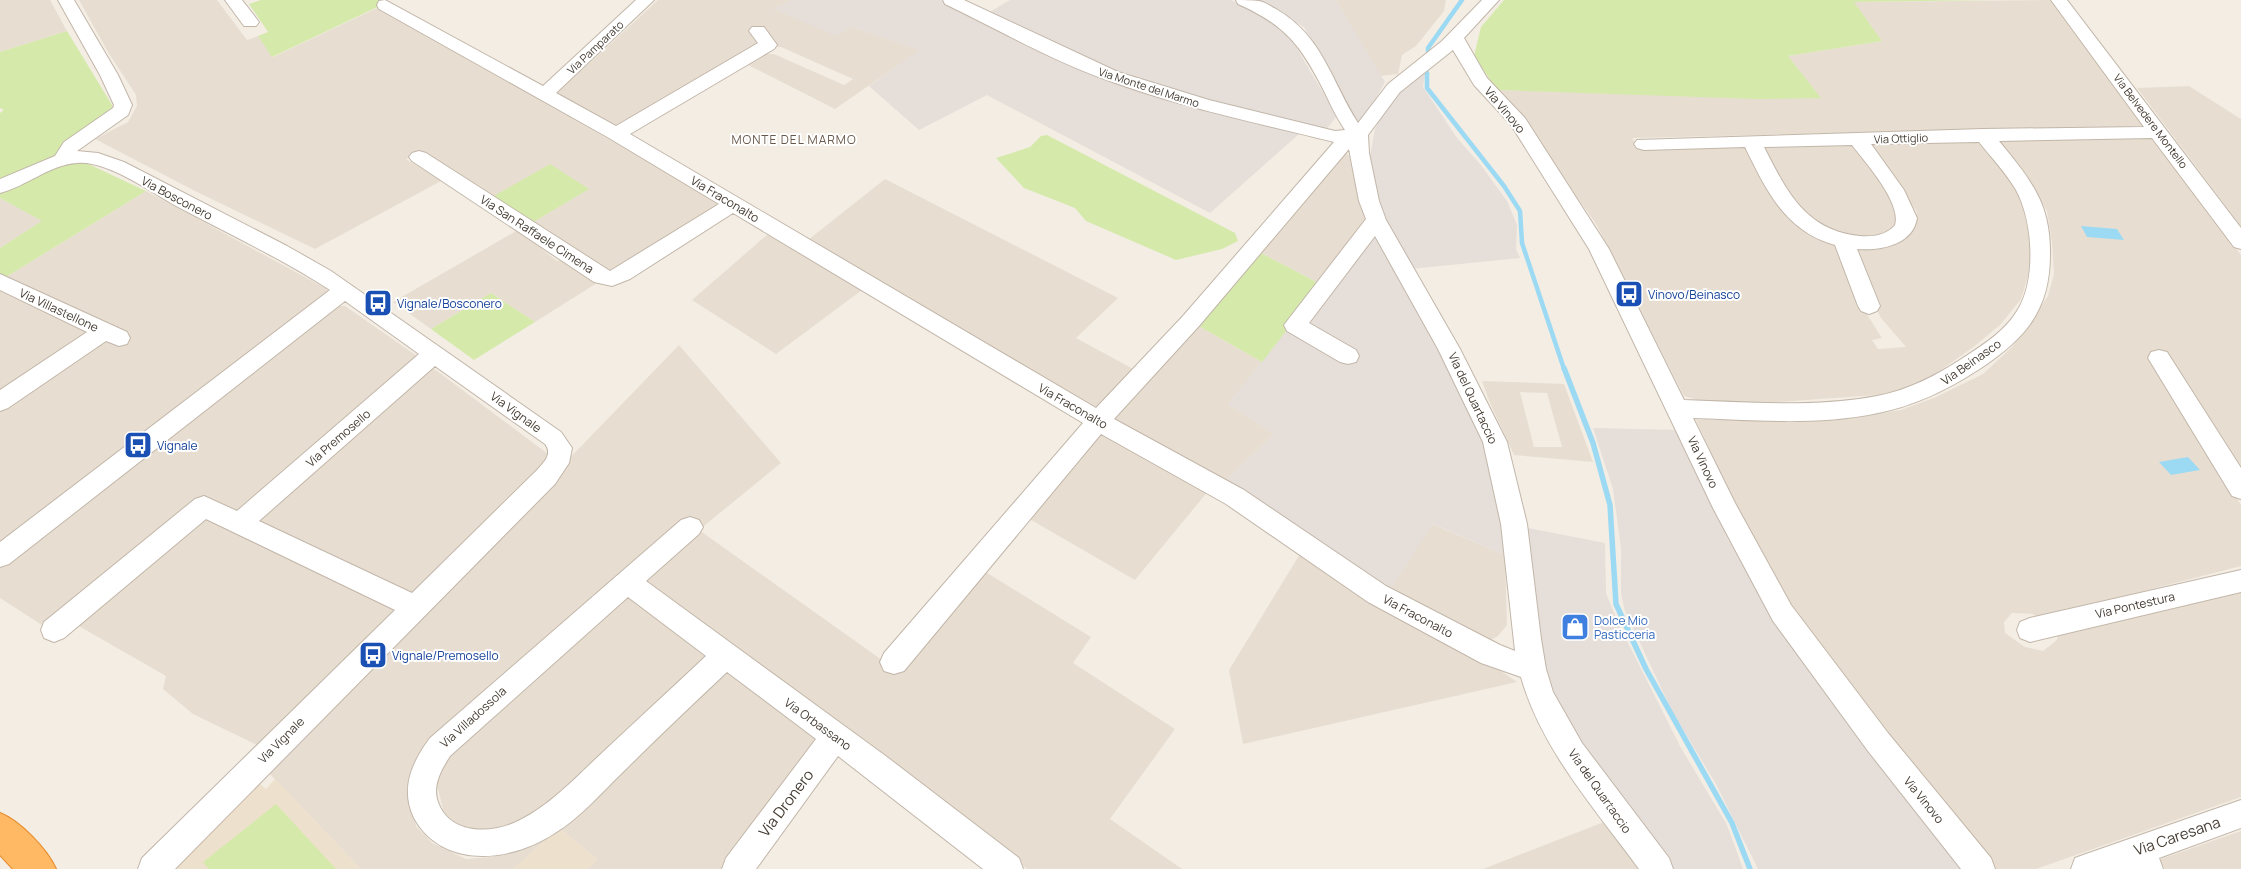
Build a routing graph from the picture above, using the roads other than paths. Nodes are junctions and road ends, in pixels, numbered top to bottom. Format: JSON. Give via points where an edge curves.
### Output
{"nodes":[{"id":1,"x":66,"y":0,"type":"edge"},
{"id":2,"x":233,"y":0,"type":"edge"},
{"id":3,"x":646,"y":0,"type":"edge"},
{"id":4,"x":951,"y":0,"type":"edge"},
{"id":5,"x":1244,"y":0,"type":"edge"},
{"id":6,"x":1491,"y":0,"type":"edge"},
{"id":7,"x":2059,"y":1,"type":"edge"},
{"id":8,"x":385,"y":5,"type":"dead end"},
{"id":9,"x":250,"y":22,"type":"dead end"},
{"id":10,"x":758,"y":31,"type":"dead end"},
{"id":11,"x":1455,"y":38,"type":"junction"},
{"id":12,"x":545,"y":93,"type":"junction"},
{"id":13,"x":2159,"y":132,"type":"junction"},
{"id":14,"x":616,"y":134,"type":"junction"},
{"id":15,"x":1359,"y":135,"type":"junction"},
{"id":16,"x":1983,"y":135,"type":"junction"},
{"id":17,"x":1858,"y":140,"type":"junction"},
{"id":18,"x":1752,"y":143,"type":"junction"},
{"id":19,"x":1644,"y":144,"type":"dead end"},
{"id":20,"x":419,"y":157,"type":"dead end"},
{"id":21,"x":61,"y":161,"type":"junction"},
{"id":22,"x":0,"y":187,"type":"edge"},
{"id":23,"x":733,"y":204,"type":"junction"},
{"id":24,"x":1376,"y":220,"type":"junction"},
{"id":25,"x":1844,"y":241,"type":"junction"},
{"id":26,"x":2241,"y":242,"type":"edge"},
{"id":27,"x":0,"y":281,"type":"edge"},
{"id":28,"x":345,"y":290,"type":"junction"},
{"id":29,"x":1869,"y":306,"type":"dead end"},
{"id":30,"x":435,"y":353,"type":"junction"},
{"id":31,"x":1348,"y":356,"type":"dead end"},
{"id":32,"x":2159,"y":358,"type":"dead end"},
{"id":33,"x":0,"y":402,"type":"edge"},
{"id":34,"x":1679,"y":409,"type":"junction"},
{"id":35,"x":1098,"y":421,"type":"junction"},
{"id":36,"x":2241,"y":489,"type":"edge"},
{"id":37,"x":240,"y":523,"type":"junction"},
{"id":38,"x":690,"y":527,"type":"dead end"},
{"id":39,"x":0,"y":556,"type":"edge"},
{"id":40,"x":2241,"y":581,"type":"edge"},
{"id":41,"x":627,"y":582,"type":"junction"},
{"id":42,"x":414,"y":607,"type":"junction"},
{"id":43,"x":54,"y":630,"type":"dead end"},
{"id":44,"x":2030,"y":630,"type":"dead end"},
{"id":45,"x":725,"y":656,"type":"junction"},
{"id":46,"x":894,"y":662,"type":"dead end"},
{"id":47,"x":1532,"y":670,"type":"junction"},
{"id":48,"x":835,"y":737,"type":"junction"},
{"id":49,"x":2241,"y":814,"type":"edge"},
{"id":50,"x":0,"y":830,"type":"edge"},
{"id":51,"x":2140,"y":860,"type":"edge"},
{"id":52,"x":38,"y":869,"type":"edge"},
{"id":53,"x":153,"y":869,"type":"edge"},
{"id":54,"x":737,"y":869,"type":"edge"},
{"id":55,"x":1008,"y":869,"type":"edge"},
{"id":56,"x":1658,"y":869,"type":"edge"},
{"id":57,"x":1980,"y":869,"type":"edge"},
{"id":58,"x":2086,"y":869,"type":"edge"}],
"edges":[{"from":1,"to":21,"type":"street","via":[[123,106],[121,111],[71,146]]},
{"from":2,"to":9,"type":"street"},
{"from":3,"to":12,"type":"street","name":"Via Pamparato"},
{"from":4,"to":15,"type":"street","name":"Via Monte del Marmo","via":[[1087,66],[1154,90],[1335,137]]},
{"from":5,"to":15,"type":"street","via":[[1279,18],[1302,37],[1320,64],[1348,122]]},
{"from":6,"to":11,"type":"street"},
{"from":7,"to":13,"type":"street","name":"Via Belvedere Montello"},
{"from":8,"to":12,"type":"street","name":"Via Fraconalto"},
{"from":10,"to":14,"type":"street","via":[[768,45]]},
{"from":11,"to":15,"type":"street","via":[[1394,88]]},
{"from":11,"to":34,"type":"street","name":"Via Vinovo","via":[[1480,81],[1518,122],[1590,233]]},
{"from":12,"to":14,"type":"street","name":"Via Fraconalto"},
{"from":13,"to":16,"type":"street","name":"Via Ottiglio"},
{"from":13,"to":26,"type":"street","name":"Via Belvedere Montello"},
{"from":14,"to":23,"type":"street","name":"Via Fraconalto"},
{"from":15,"to":24,"type":"street","name":"Via del Quartaccio","via":[[1358,146]]},
{"from":15,"to":35,"type":"street","via":[[1340,147],[1191,321]]},
{"from":16,"to":17,"type":"street","name":"Via Ottiglio"},
{"from":16,"to":34,"type":"street","name":"Via Beinasco","via":[[2024,188],[2038,223],[2040,241],[2036,299],[2018,326],[2005,338],[1936,386],[1890,402],[1819,410]]},
{"from":17,"to":18,"type":"street","name":"Via Ottiglio"},
{"from":17,"to":25,"type":"street","via":[[1899,200],[1907,220],[1900,233],[1886,240],[1867,243]]},
{"from":18,"to":19,"type":"street","name":"Via Ottiglio"},
{"from":18,"to":25,"type":"street","via":[[1790,209],[1819,231]]},
{"from":20,"to":23,"type":"street","name":"Via San Raffaele Cimena","via":[[608,279],[622,274]]},
{"from":21,"to":22,"type":"street","name":"Via Bosconero"},
{"from":21,"to":28,"type":"street","name":"Via Bosconero","via":[[88,157],[118,168],[288,256]]},
{"from":23,"to":35,"type":"street","name":"Via Fraconalto"},
{"from":24,"to":31,"type":"street","via":[[1295,325]]},
{"from":24,"to":47,"type":"street","name":"Via del Quartaccio","via":[[1449,349],[1494,442],[1514,524]]},
{"from":25,"to":29,"type":"street"},
{"from":27,"to":33,"type":"street","name":"Via Villastellone","via":[[111,334]]},
{"from":28,"to":30,"type":"street","name":"Via Vignale"},
{"from":28,"to":39,"type":"street"},
{"from":30,"to":37,"type":"street","name":"Via Premosello"},
{"from":30,"to":42,"type":"street","name":"Via Vignale","via":[[553,438],[560,446],[561,454],[546,477]]},
{"from":32,"to":36,"type":"street"},
{"from":34,"to":57,"type":"street","name":"Via Vinovo","via":[[1725,508],[1782,613],[1878,742]]},
{"from":35,"to":46,"type":"street"},
{"from":35,"to":47,"type":"street","name":"Via Fraconalto","via":[[1234,497],[1377,594],[1491,654]]},
{"from":37,"to":42,"type":"street"},
{"from":37,"to":43,"type":"street","via":[[204,506]]},
{"from":38,"to":41,"type":"street","name":"Via Villadossola"},
{"from":40,"to":44,"type":"street","name":"Via Pontestura"},
{"from":41,"to":45,"type":"street","name":"Via Orbassano"},
{"from":41,"to":45,"type":"street","name":"Via Villadossola","via":[[437,750],[425,773],[422,795],[428,816],[443,833],[460,842],[487,844],[513,839],[538,827],[588,786]]},
{"from":42,"to":53,"type":"street","name":"Via Vignale"},
{"from":45,"to":48,"type":"street","name":"Via Orbassano"},
{"from":47,"to":56,"type":"street","name":"Via del Quartaccio","via":[[1543,702],[1572,753]]},
{"from":48,"to":54,"type":"street","name":"Via Dronero"},
{"from":48,"to":55,"type":"street","name":"Via Orbassano"},
{"from":49,"to":51,"type":"street","name":"Via Caresana"},
{"from":50,"to":52,"type":"highway"},
{"from":51,"to":58,"type":"street","name":"Via Caresana"}]}
